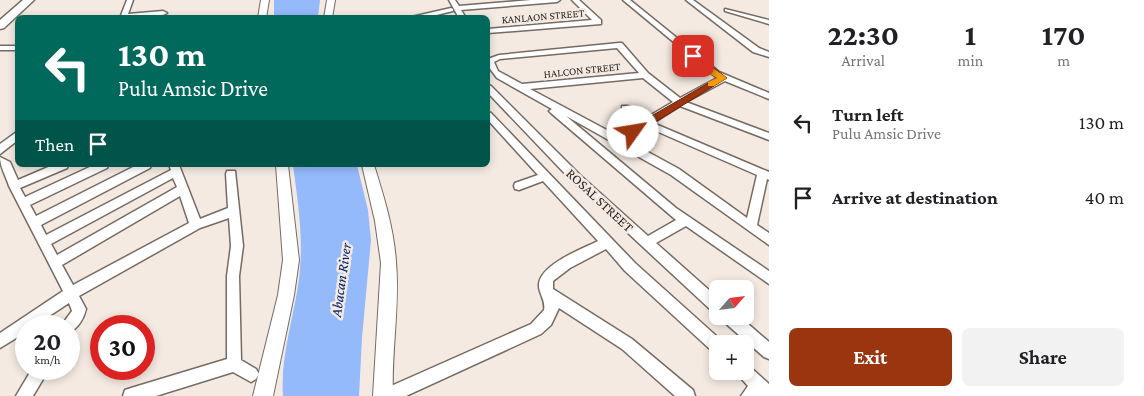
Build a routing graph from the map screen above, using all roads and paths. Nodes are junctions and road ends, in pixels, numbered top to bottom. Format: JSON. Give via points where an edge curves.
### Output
{"nodes":[{"id":1,"x":30,"y":0,"type":"edge"},
{"id":2,"x":130,"y":0,"type":"edge"},
{"id":3,"x":265,"y":0,"type":"edge"},
{"id":4,"x":331,"y":0,"type":"edge"},
{"id":5,"x":445,"y":0,"type":"edge"},
{"id":6,"x":452,"y":0,"type":"edge"},
{"id":7,"x":557,"y":0,"type":"edge"},
{"id":8,"x":575,"y":0,"type":"edge"},
{"id":9,"x":626,"y":0,"type":"edge"},
{"id":10,"x":689,"y":0,"type":"edge"},
{"id":11,"x":531,"y":1,"type":"edge"},
{"id":12,"x":490,"y":2,"type":"edge"},
{"id":13,"x":454,"y":9,"type":"junction"},
{"id":14,"x":163,"y":14,"type":"dead end"},
{"id":15,"x":124,"y":15,"type":"edge"},
{"id":16,"x":150,"y":15,"type":"edge"},
{"id":17,"x":262,"y":15,"type":"edge"},
{"id":18,"x":328,"y":15,"type":"edge"},
{"id":19,"x":425,"y":15,"type":"edge"},
{"id":20,"x":455,"y":15,"type":"edge"},
{"id":21,"x":460,"y":15,"type":"edge"},
{"id":22,"x":716,"y":20,"type":"junction"},
{"id":23,"x":769,"y":22,"type":"edge"},
{"id":24,"x":0,"y":26,"type":"edge"},
{"id":25,"x":490,"y":31,"type":"edge"},
{"id":26,"x":743,"y":41,"type":"junction"},
{"id":27,"x":15,"y":47,"type":"edge"},
{"id":28,"x":0,"y":48,"type":"edge"},
{"id":29,"x":769,"y":49,"type":"edge"},
{"id":30,"x":769,"y":55,"type":"edge"},
{"id":31,"x":490,"y":61,"type":"edge"},
{"id":32,"x":490,"y":63,"type":"edge"},
{"id":33,"x":490,"y":75,"type":"edge"},
{"id":34,"x":645,"y":75,"type":"junction"},
{"id":35,"x":723,"y":78,"type":"junction"},
{"id":36,"x":522,"y":87,"type":"junction"},
{"id":37,"x":490,"y":90,"type":"edge"},
{"id":38,"x":769,"y":96,"type":"edge"},
{"id":39,"x":679,"y":102,"type":"junction"},
{"id":40,"x":625,"y":108,"type":"dead end"},
{"id":41,"x":490,"y":117,"type":"edge"},
{"id":42,"x":646,"y":123,"type":"junction"},
{"id":43,"x":15,"y":137,"type":"edge"},
{"id":44,"x":769,"y":137,"type":"edge"},
{"id":45,"x":619,"y":140,"type":"junction"},
{"id":46,"x":0,"y":150,"type":"edge"},
{"id":47,"x":0,"y":161,"type":"edge"},
{"id":48,"x":58,"y":167,"type":"edge"},
{"id":49,"x":99,"y":167,"type":"edge"},
{"id":50,"x":142,"y":167,"type":"edge"},
{"id":51,"x":282,"y":167,"type":"edge"},
{"id":52,"x":369,"y":167,"type":"edge"},
{"id":53,"x":175,"y":168,"type":"edge"},
{"id":54,"x":231,"y":174,"type":"dead end"},
{"id":55,"x":766,"y":175,"type":"edge"},
{"id":56,"x":544,"y":177,"type":"junction"},
{"id":57,"x":14,"y":186,"type":"junction"},
{"id":58,"x":519,"y":186,"type":"dead end"},
{"id":59,"x":182,"y":189,"type":"junction"},
{"id":60,"x":23,"y":203,"type":"junction"},
{"id":61,"x":234,"y":211,"type":"junction"},
{"id":62,"x":686,"y":220,"type":"junction"},
{"id":63,"x":34,"y":223,"type":"junction"},
{"id":64,"x":196,"y":225,"type":"junction"},
{"id":65,"x":750,"y":226,"type":"junction"},
{"id":66,"x":769,"y":240,"type":"edge"},
{"id":67,"x":43,"y":242,"type":"junction"},
{"id":68,"x":607,"y":243,"type":"junction"},
{"id":69,"x":646,"y":243,"type":"junction"},
{"id":70,"x":54,"y":263,"type":"junction"},
{"id":71,"x":769,"y":278,"type":"edge"},
{"id":72,"x":70,"y":294,"type":"junction"},
{"id":73,"x":549,"y":294,"type":"junction"},
{"id":74,"x":709,"y":298,"type":"edge"},
{"id":75,"x":77,"y":315,"type":"edge"},
{"id":76,"x":738,"y":325,"type":"edge"},
{"id":77,"x":709,"y":339,"type":"edge"},
{"id":78,"x":0,"y":341,"type":"edge"},
{"id":79,"x":769,"y":352,"type":"edge"},
{"id":80,"x":234,"y":364,"type":"junction"},
{"id":81,"x":250,"y":374,"type":"dead end"},
{"id":82,"x":34,"y":380,"type":"edge"},
{"id":83,"x":750,"y":380,"type":"edge"},
{"id":84,"x":759,"y":392,"type":"edge"},
{"id":85,"x":24,"y":396,"type":"edge"},
{"id":86,"x":131,"y":396,"type":"edge"},
{"id":87,"x":263,"y":396,"type":"edge"},
{"id":88,"x":383,"y":396,"type":"edge"},
{"id":89,"x":388,"y":396,"type":"edge"},
{"id":90,"x":687,"y":396,"type":"edge"}],
"edges":[{"from":1,"to":24,"type":"main road"},
{"from":2,"to":15,"type":"street"},
{"from":3,"to":17,"type":"street"},
{"from":4,"to":18,"type":"street"},
{"from":5,"to":13,"type":"street"},
{"from":6,"to":13,"type":"street"},
{"from":7,"to":11,"type":"street"},
{"from":8,"to":25,"type":"street","name":"KANLAON STREET","via":[[598,22]]},
{"from":9,"to":35,"type":"street"},
{"from":10,"to":22,"type":"street"},
{"from":11,"to":12,"type":"street"},
{"from":12,"to":13,"type":"street"},
{"from":13,"to":19,"type":"street"},
{"from":13,"to":20,"type":"street"},
{"from":13,"to":21,"type":"street"},
{"from":14,"to":16,"type":"street"},
{"from":22,"to":23,"type":"street","via":[[729,8]]},
{"from":22,"to":26,"type":"street"},
{"from":26,"to":29,"type":"street"},
{"from":26,"to":30,"type":"street"},
{"from":27,"to":28,"type":"street"},
{"from":31,"to":34,"type":"street","via":[[619,45]]},
{"from":32,"to":36,"type":"street","via":[[495,72]]},
{"from":33,"to":62,"type":"street","via":[[549,107]]},
{"from":34,"to":36,"type":"street","name":"HALCON STREET"},
{"from":34,"to":39,"type":"street"},
{"from":35,"to":38,"type":"street"},
{"from":35,"to":39,"type":"street"},
{"from":36,"to":45,"type":"street"},
{"from":37,"to":69,"type":"street","name":"ROSAL STREET","via":[[576,178]]},
{"from":39,"to":42,"type":"street"},
{"from":39,"to":44,"type":"street"},
{"from":40,"to":42,"type":"street"},
{"from":41,"to":56,"type":"street"},
{"from":42,"to":45,"type":"street"},
{"from":42,"to":55,"type":"street"},
{"from":43,"to":46,"type":"street"},
{"from":45,"to":65,"type":"street","via":[[674,172]]},
{"from":47,"to":57,"type":"street","via":[[9,170]]},
{"from":48,"to":57,"type":"street"},
{"from":49,"to":60,"type":"street"},
{"from":50,"to":63,"type":"street"},
{"from":51,"to":87,"type":"street","via":[[291,260]]},
{"from":52,"to":88,"type":"street","via":[[384,225],[389,267]]},
{"from":53,"to":59,"type":"street"},
{"from":53,"to":67,"type":"street"},
{"from":54,"to":61,"type":"street"},
{"from":55,"to":65,"type":"street"},
{"from":56,"to":58,"type":"street"},
{"from":56,"to":68,"type":"street"},
{"from":57,"to":60,"type":"street"},
{"from":59,"to":64,"type":"street"},
{"from":59,"to":70,"type":"street"},
{"from":60,"to":63,"type":"street"},
{"from":61,"to":64,"type":"street"},
{"from":61,"to":80,"type":"street","via":[[237,246],[233,276]]},
{"from":62,"to":69,"type":"street"},
{"from":62,"to":71,"type":"street"},
{"from":63,"to":67,"type":"street"},
{"from":64,"to":72,"type":"street"},
{"from":65,"to":66,"type":"street"},
{"from":67,"to":70,"type":"street"},
{"from":68,"to":73,"type":"street","via":[[555,270],[547,278]]},
{"from":68,"to":77,"type":"street"},
{"from":69,"to":74,"type":"street","name":"ROSAL STREET"},
{"from":70,"to":72,"type":"street"},
{"from":72,"to":75,"type":"street","via":[[79,309]]},
{"from":72,"to":78,"type":"street"},
{"from":73,"to":89,"type":"street","via":[[552,310],[548,320],[536,329]]},
{"from":73,"to":90,"type":"street","via":[[627,344]]},
{"from":76,"to":79,"type":"street"},
{"from":80,"to":81,"type":"street"},
{"from":80,"to":86,"type":"street"},
{"from":82,"to":85,"type":"street"},
{"from":83,"to":84,"type":"street"}]}
